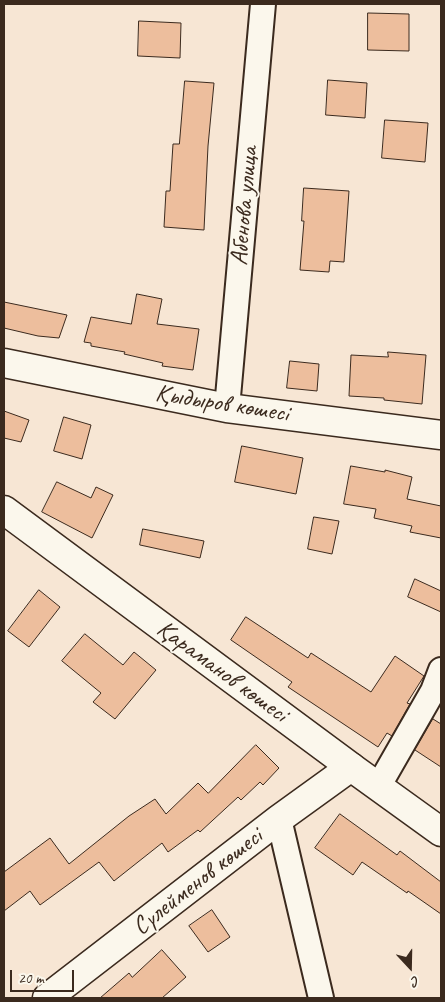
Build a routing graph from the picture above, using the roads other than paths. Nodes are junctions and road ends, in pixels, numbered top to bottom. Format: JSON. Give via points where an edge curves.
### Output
{"nodes":[{"id":1,"x":263,"y":4,"type":"edge"},
{"id":2,"x":4,"y":363,"type":"edge"},
{"id":3,"x":227,"y":408,"type":"junction"},
{"id":4,"x":441,"y":435,"type":"edge"},
{"id":5,"x":4,"y":510,"type":"edge"},
{"id":6,"x":441,"y":670,"type":"edge"},
{"id":7,"x":351,"y":767,"type":"junction"},
{"id":8,"x":378,"y":787,"type":"junction"},
{"id":9,"x":279,"y":819,"type":"junction"},
{"id":10,"x":441,"y":832,"type":"edge"},
{"id":11,"x":47,"y":998,"type":"edge"},
{"id":12,"x":321,"y":998,"type":"edge"}],
"edges":[{"from":1,"to":3,"type":"street","name":"Абенова улица"},
{"from":2,"to":3,"type":"street","name":"Қыдыров көшесі"},
{"from":3,"to":4,"type":"street","name":"Қыдыров көшесі"},
{"from":5,"to":7,"type":"street","name":"Қараманов көшесі"},
{"from":6,"to":8,"type":"street","via":[[433,691]]},
{"from":7,"to":8,"type":"street","name":"Қараманов көшесі"},
{"from":7,"to":9,"type":"street","name":"Сүлейменов көшесі"},
{"from":8,"to":10,"type":"street","name":"Қараманов көшесі"},
{"from":9,"to":11,"type":"street","name":"Сүлейменов көшесі"},
{"from":9,"to":12,"type":"street"}]}
